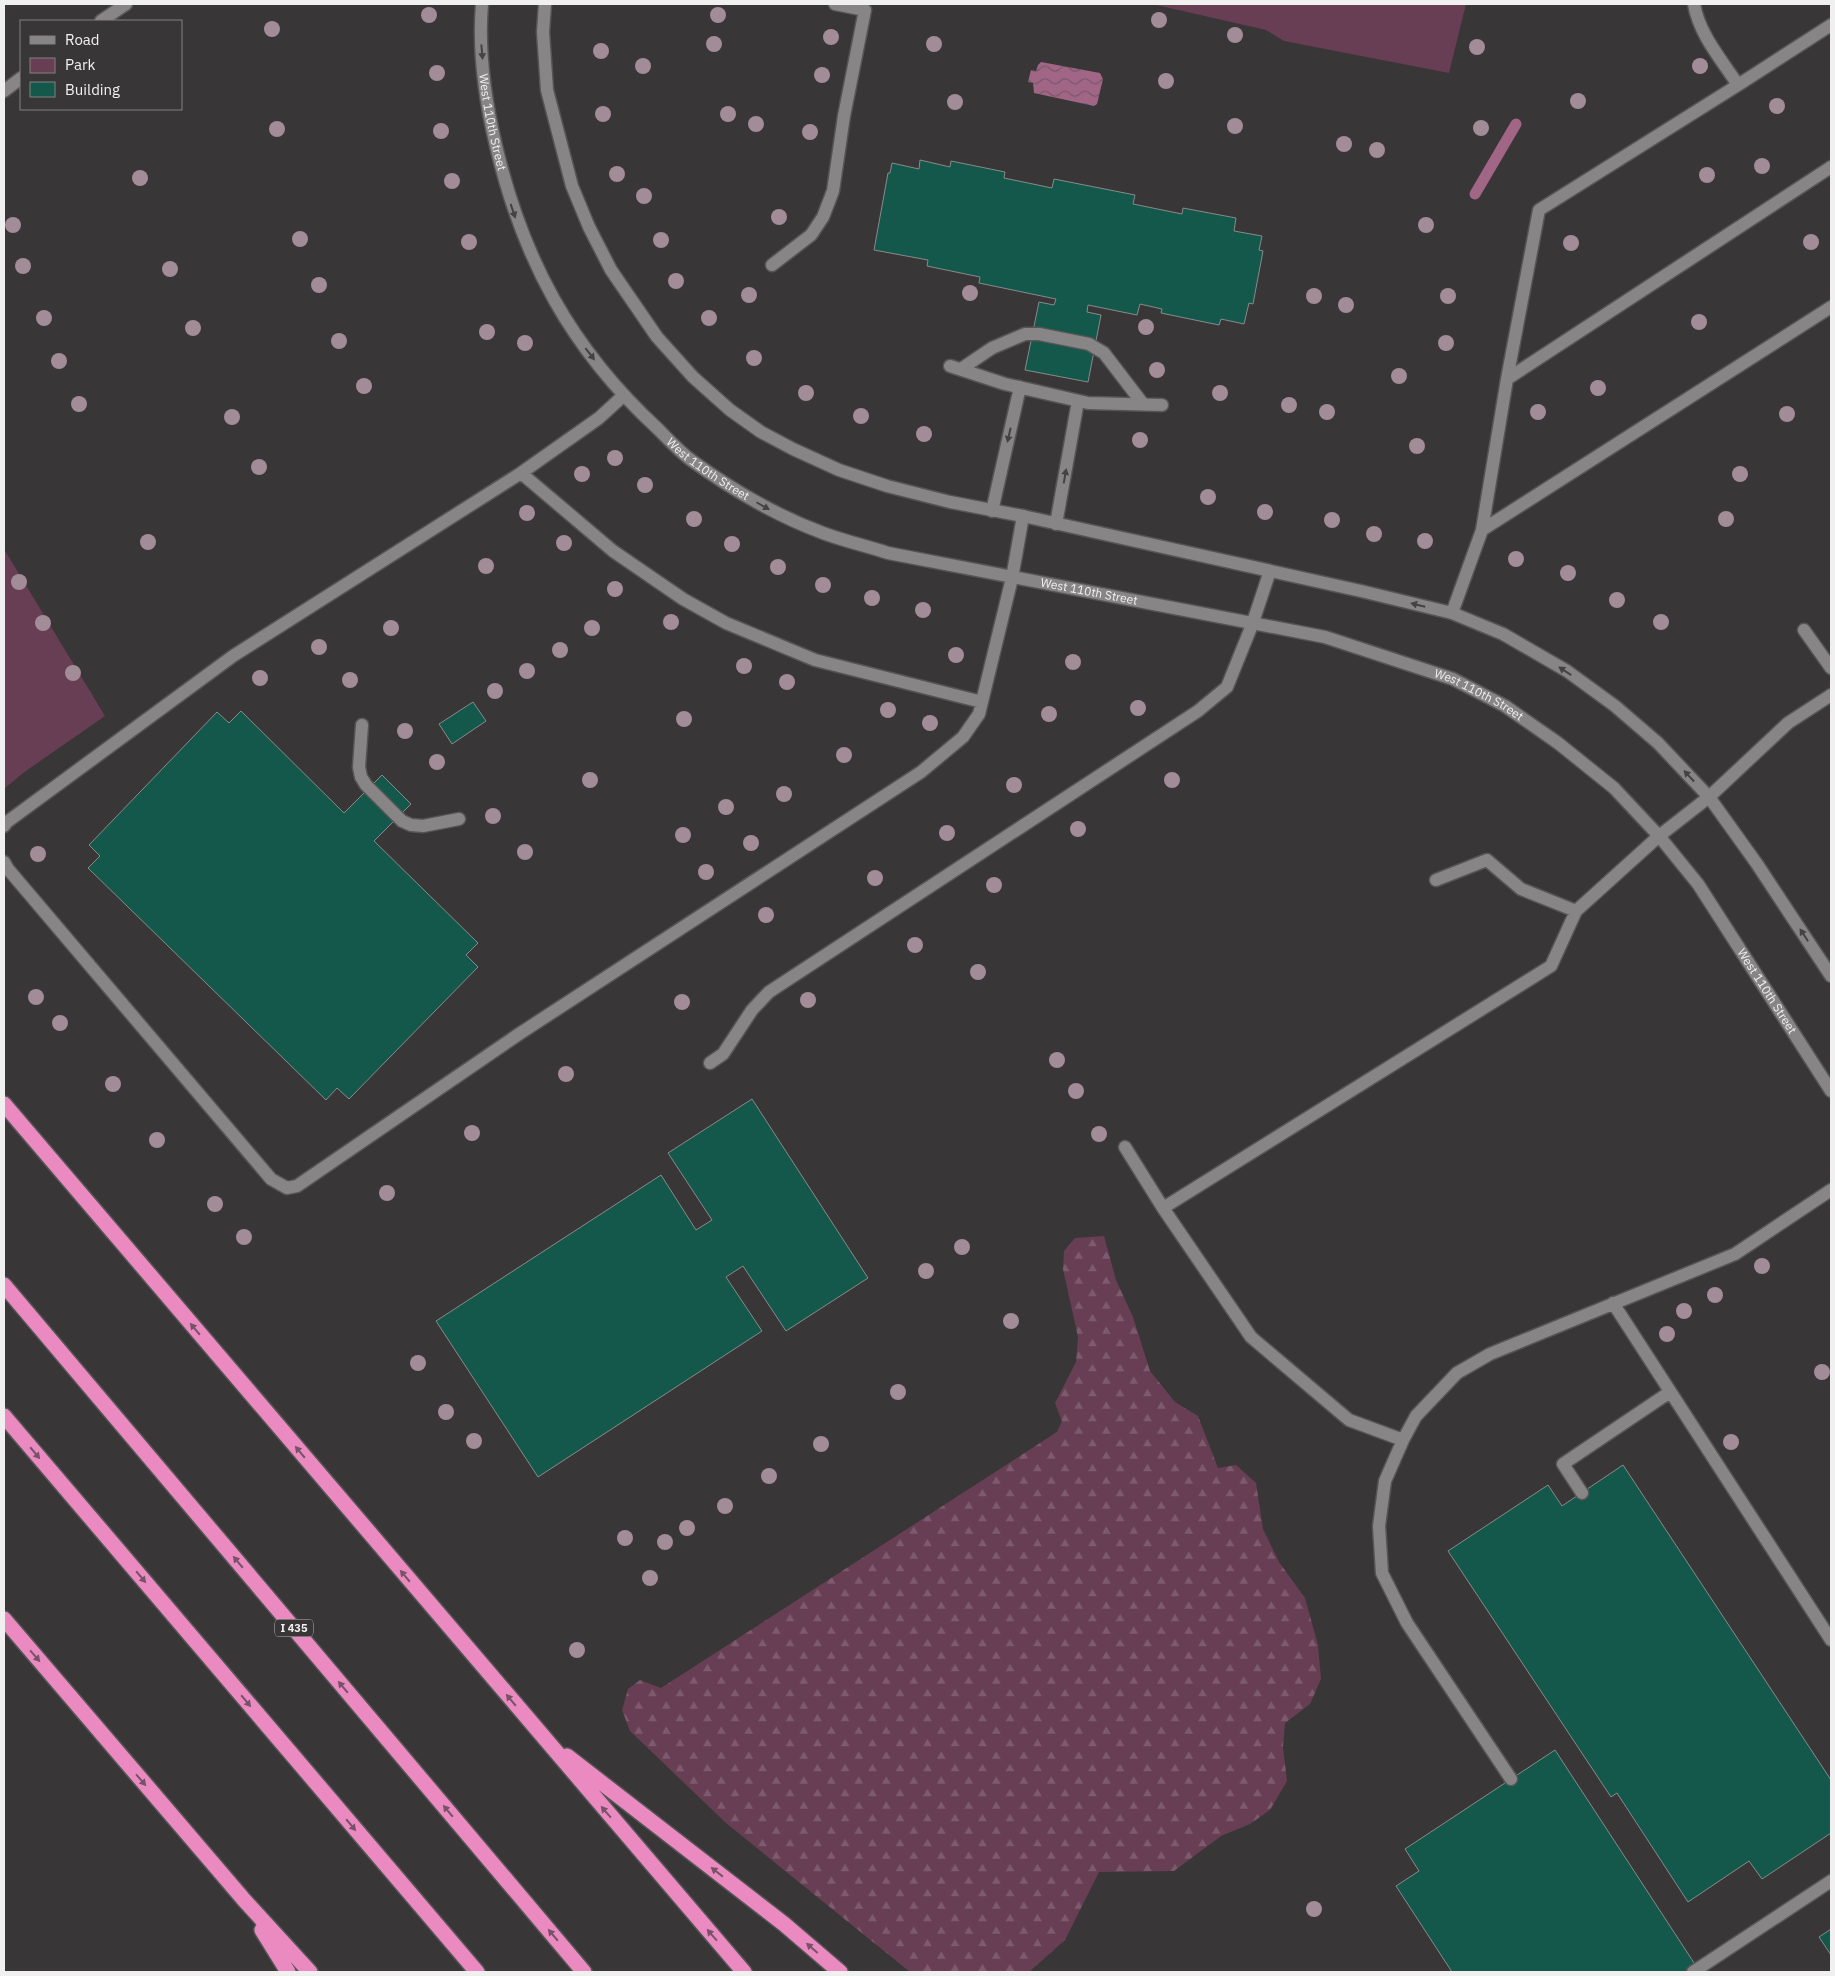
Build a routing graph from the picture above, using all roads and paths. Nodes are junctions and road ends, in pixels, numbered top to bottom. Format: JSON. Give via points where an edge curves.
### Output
{"nodes":[{"id":1,"x":126,"y":4,"type":"edge"},
{"id":2,"x":482,"y":4,"type":"edge"},
{"id":3,"x":545,"y":4,"type":"edge"},
{"id":4,"x":835,"y":4,"type":"edge"},
{"id":5,"x":1694,"y":4,"type":"edge"},
{"id":6,"x":102,"y":20,"type":"edge"},
{"id":7,"x":1831,"y":25,"type":"edge"},
{"id":8,"x":20,"y":79,"type":"edge"},
{"id":9,"x":1738,"y":85,"type":"junction"},
{"id":10,"x":4,"y":90,"type":"edge"},
{"id":11,"x":1831,"y":167,"type":"edge"},
{"id":12,"x":772,"y":265,"type":"dead end"},
{"id":13,"x":1831,"y":308,"type":"edge"},
{"id":14,"x":1507,"y":379,"type":"junction"},
{"id":15,"x":1020,"y":387,"type":"junction"},
{"id":16,"x":623,"y":396,"type":"junction"},
{"id":17,"x":1078,"y":401,"type":"junction"},
{"id":18,"x":1143,"y":404,"type":"junction"},
{"id":19,"x":1162,"y":405,"type":"dead end"},
{"id":20,"x":521,"y":473,"type":"junction"},
{"id":21,"x":992,"y":510,"type":"junction"},
{"id":22,"x":1023,"y":516,"type":"junction"},
{"id":23,"x":1056,"y":524,"type":"junction"},
{"id":24,"x":1482,"y":530,"type":"junction"},
{"id":25,"x":1270,"y":571,"type":"junction"},
{"id":26,"x":1012,"y":578,"type":"junction"},
{"id":27,"x":1452,"y":613,"type":"junction"},
{"id":28,"x":1252,"y":625,"type":"junction"},
{"id":29,"x":1804,"y":630,"type":"dead end"},
{"id":30,"x":1831,"y":668,"type":"edge"},
{"id":31,"x":1831,"y":695,"type":"edge"},
{"id":32,"x":982,"y":702,"type":"junction"},
{"id":33,"x":362,"y":725,"type":"dead end"},
{"id":34,"x":1709,"y":797,"type":"junction"},
{"id":35,"x":459,"y":819,"type":"dead end"},
{"id":36,"x":4,"y":826,"type":"edge"},
{"id":37,"x":1659,"y":836,"type":"junction"},
{"id":38,"x":4,"y":862,"type":"edge"},
{"id":39,"x":1436,"y":880,"type":"dead end"},
{"id":40,"x":1576,"y":911,"type":"junction"},
{"id":41,"x":1831,"y":976,"type":"edge"},
{"id":42,"x":710,"y":1063,"type":"dead end"},
{"id":43,"x":1831,"y":1091,"type":"edge"},
{"id":44,"x":4,"y":1104,"type":"edge"},
{"id":45,"x":1126,"y":1147,"type":"dead end"},
{"id":46,"x":1831,"y":1190,"type":"edge"},
{"id":47,"x":1163,"y":1208,"type":"junction"},
{"id":48,"x":4,"y":1285,"type":"edge"},
{"id":49,"x":1613,"y":1303,"type":"junction"},
{"id":50,"x":1670,"y":1392,"type":"junction"},
{"id":51,"x":4,"y":1416,"type":"edge"},
{"id":52,"x":1403,"y":1440,"type":"junction"},
{"id":53,"x":1582,"y":1493,"type":"dead end"},
{"id":54,"x":4,"y":1619,"type":"edge"},
{"id":55,"x":1831,"y":1640,"type":"edge"},
{"id":56,"x":542,"y":1737,"type":"junction"},
{"id":57,"x":1512,"y":1779,"type":"dead end"},
{"id":58,"x":1831,"y":1881,"type":"edge"},
{"id":59,"x":245,"y":1901,"type":"junction"},
{"id":60,"x":288,"y":1972,"type":"edge"},
{"id":61,"x":310,"y":1972,"type":"edge"},
{"id":62,"x":477,"y":1972,"type":"edge"},
{"id":63,"x":584,"y":1972,"type":"edge"},
{"id":64,"x":744,"y":1972,"type":"edge"},
{"id":65,"x":840,"y":1972,"type":"edge"},
{"id":66,"x":1693,"y":1972,"type":"edge"}],
"edges":[{"from":1,"to":6,"type":"street"},
{"from":2,"to":16,"type":"street","name":"West 110th Street","one_way":true,"via":[[480,27],[487,108],[519,228],[561,313]]},
{"from":3,"to":21,"type":"street","via":[[543,32],[547,90],[572,186],[611,270],[657,337],[693,377],[730,410],[793,449],[838,470],[887,486]]},
{"from":4,"to":12,"type":"street","via":[[865,10],[833,191],[823,218],[811,235]]},
{"from":5,"to":9,"type":"street","via":[[1696,19],[1703,33]]},
{"from":7,"to":9,"type":"street"},
{"from":8,"to":10,"type":"street"},
{"from":9,"to":14,"type":"street","via":[[1540,210]]},
{"from":11,"to":14,"type":"street"},
{"from":13,"to":24,"type":"street"},
{"from":14,"to":24,"type":"street"},
{"from":15,"to":17,"type":"street"},
{"from":15,"to":18,"type":"street","via":[[955,367],[1025,334],[1081,342],[1104,353]]},
{"from":15,"to":21,"type":"street","one_way":true},
{"from":16,"to":20,"type":"street","via":[[599,418]]},
{"from":16,"to":26,"type":"street","name":"West 110th Street","one_way":true,"via":[[690,460],[766,508],[822,533],[888,553]]},
{"from":17,"to":18,"type":"street"},
{"from":23,"to":17,"type":"street","one_way":true},
{"from":18,"to":19,"type":"street"},
{"from":20,"to":32,"type":"street","via":[[613,551],[726,623],[816,660]]},
{"from":20,"to":36,"type":"street","via":[[233,656]]},
{"from":21,"to":22,"type":"street"},
{"from":22,"to":23,"type":"street"},
{"from":22,"to":26,"type":"street"},
{"from":23,"to":25,"type":"street"},
{"from":24,"to":27,"type":"street"},
{"from":27,"to":25,"type":"street","one_way":true},
{"from":25,"to":28,"type":"street"},
{"from":26,"to":28,"type":"street","name":"West 110th Street"},
{"from":26,"to":32,"type":"street"},
{"from":34,"to":27,"type":"street","one_way":true,"via":[[1658,743],[1583,683],[1503,634]]},
{"from":28,"to":37,"type":"street","name":"West 110th Street","via":[[1325,638],[1453,679],[1505,706],[1558,743],[1614,788]]},
{"from":28,"to":42,"type":"street","via":[[1228,687],[1198,712],[769,992],[752,1010],[723,1054]]},
{"from":29,"to":30,"type":"street"},
{"from":31,"to":34,"type":"street","via":[[1788,723]]},
{"from":32,"to":38,"type":"street","via":[[979,714],[963,737],[921,772],[527,1029],[297,1186],[286,1188],[271,1179]]},
{"from":33,"to":35,"type":"street","via":[[359,767],[362,777],[402,821],[423,826]]},
{"from":34,"to":37,"type":"street"},
{"from":41,"to":34,"type":"street","one_way":true},
{"from":37,"to":40,"type":"street"},
{"from":37,"to":43,"type":"street","name":"West 110th Street","via":[[1698,884]]},
{"from":39,"to":40,"type":"street","via":[[1486,860],[1521,889]]},
{"from":40,"to":47,"type":"street","via":[[1551,966]]},
{"from":56,"to":44,"type":"highway","one_way":true},
{"from":45,"to":47,"type":"street"},
{"from":46,"to":49,"type":"street","via":[[1735,1254]]},
{"from":47,"to":52,"type":"street","via":[[1251,1338],[1349,1420]]},
{"from":63,"to":48,"type":"highway","number":"I 435","one_way":true},
{"from":49,"to":50,"type":"street"},
{"from":49,"to":52,"type":"street","via":[[1490,1354],[1457,1372],[1416,1416]]},
{"from":50,"to":53,"type":"street","via":[[1564,1464]]},
{"from":50,"to":55,"type":"street"},
{"from":51,"to":62,"type":"highway","one_way":true},
{"from":52,"to":57,"type":"street","via":[[1385,1481],[1379,1526],[1382,1573],[1408,1623]]},
{"from":54,"to":59,"type":"highway","one_way":true},
{"from":64,"to":56,"type":"highway","one_way":true},
{"from":65,"to":56,"type":"highway","one_way":true,"via":[[776,1918]]},
{"from":58,"to":66,"type":"street"},
{"from":59,"to":60,"type":"highway"},
{"from":59,"to":61,"type":"highway"}]}
